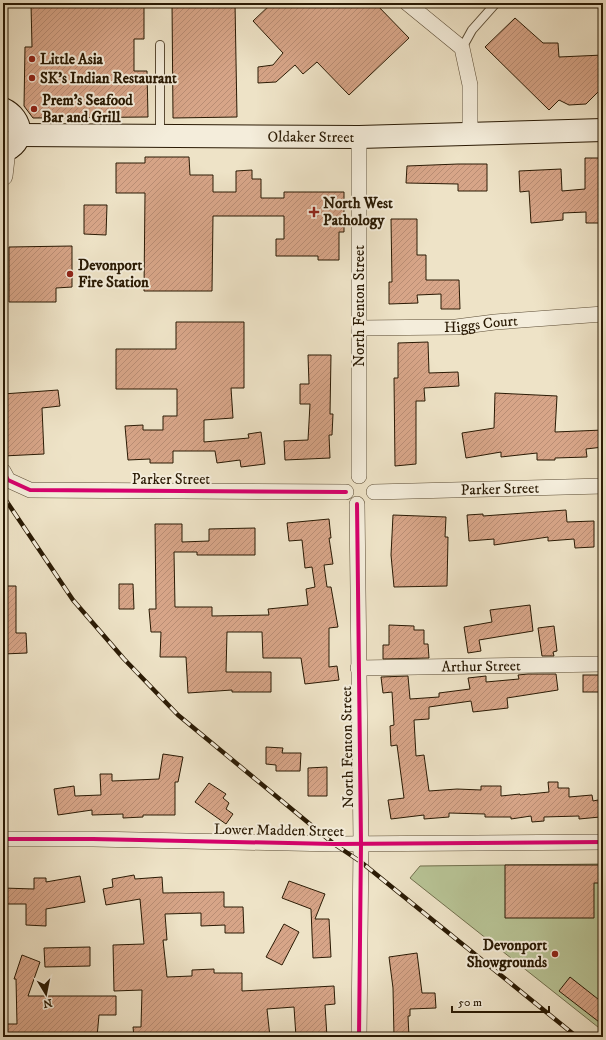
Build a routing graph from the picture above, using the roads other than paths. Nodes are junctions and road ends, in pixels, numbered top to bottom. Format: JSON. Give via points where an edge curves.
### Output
{"nodes":[{"id":1,"x":407,"y":3,"type":"edge"},
{"id":2,"x":496,"y":3,"type":"edge"},
{"id":3,"x":160,"y":46,"type":"dead end"},
{"id":4,"x":462,"y":48,"type":"junction"},
{"id":5,"x":3,"y":109,"type":"edge"},
{"id":6,"x":603,"y":130,"type":"edge"},
{"id":7,"x":470,"y":134,"type":"junction"},
{"id":8,"x":160,"y":135,"type":"junction"},
{"id":9,"x":359,"y":137,"type":"junction"},
{"id":10,"x":9,"y":145,"type":"edge"},
{"id":11,"x":3,"y":176,"type":"edge"},
{"id":12,"x":603,"y":314,"type":"edge"},
{"id":13,"x":359,"y":328,"type":"junction"},
{"id":14,"x":3,"y":470,"type":"edge"},
{"id":15,"x":359,"y":476,"type":"junction"},
{"id":16,"x":603,"y":486,"type":"edge"},
{"id":17,"x":346,"y":492,"type":"junction"},
{"id":18,"x":374,"y":492,"type":"junction"},
{"id":19,"x":357,"y":504,"type":"junction"},
{"id":20,"x":603,"y":664,"type":"edge"},
{"id":21,"x":358,"y":668,"type":"junction"},
{"id":22,"x":3,"y":839,"type":"edge"},
{"id":23,"x":603,"y":842,"type":"edge"},
{"id":24,"x":361,"y":843,"type":"junction"},
{"id":25,"x":359,"y":1037,"type":"edge"}],
"edges":[{"from":1,"to":4,"type":"street"},
{"from":2,"to":4,"type":"lane","via":[[472,30]]},
{"from":3,"to":8,"type":"lane"},
{"from":4,"to":7,"type":"street","via":[[470,85]]},
{"from":5,"to":10,"type":"main road","via":[[13,114],[17,121]]},
{"from":6,"to":7,"type":"main road","name":"Oldaker Street"},
{"from":7,"to":9,"type":"main road","name":"Oldaker Street"},
{"from":8,"to":9,"type":"main road","name":"Oldaker Street"},
{"from":8,"to":10,"type":"main road","name":"Oldaker Street"},
{"from":9,"to":13,"type":"street","name":"North Fenton Street"},
{"from":10,"to":11,"type":"street"},
{"from":12,"to":13,"type":"street","name":"Higgs Court","via":[[456,327]]},
{"from":13,"to":15,"type":"street","name":"North Fenton Street"},
{"from":14,"to":17,"type":"street","name":"Parker Street","via":[[8,480],[30,490]]},
{"from":15,"to":17,"type":"street","via":[[348,482]]},
{"from":15,"to":18,"type":"street","via":[[371,482]]},
{"from":16,"to":18,"type":"street","name":"Parker Street"},
{"from":17,"to":19,"type":"street","via":[[349,499]]},
{"from":18,"to":19,"type":"street","via":[[366,502]]},
{"from":19,"to":21,"type":"street","name":"North Fenton Street"},
{"from":20,"to":21,"type":"street","name":"Arthur Street"},
{"from":21,"to":24,"type":"street","name":"North Fenton Street"},
{"from":22,"to":24,"type":"street","name":"Lower Madden Street"},
{"from":23,"to":24,"type":"street","name":"Lower Madden Street"},
{"from":24,"to":25,"type":"street","name":"North Fenton Street"}]}
